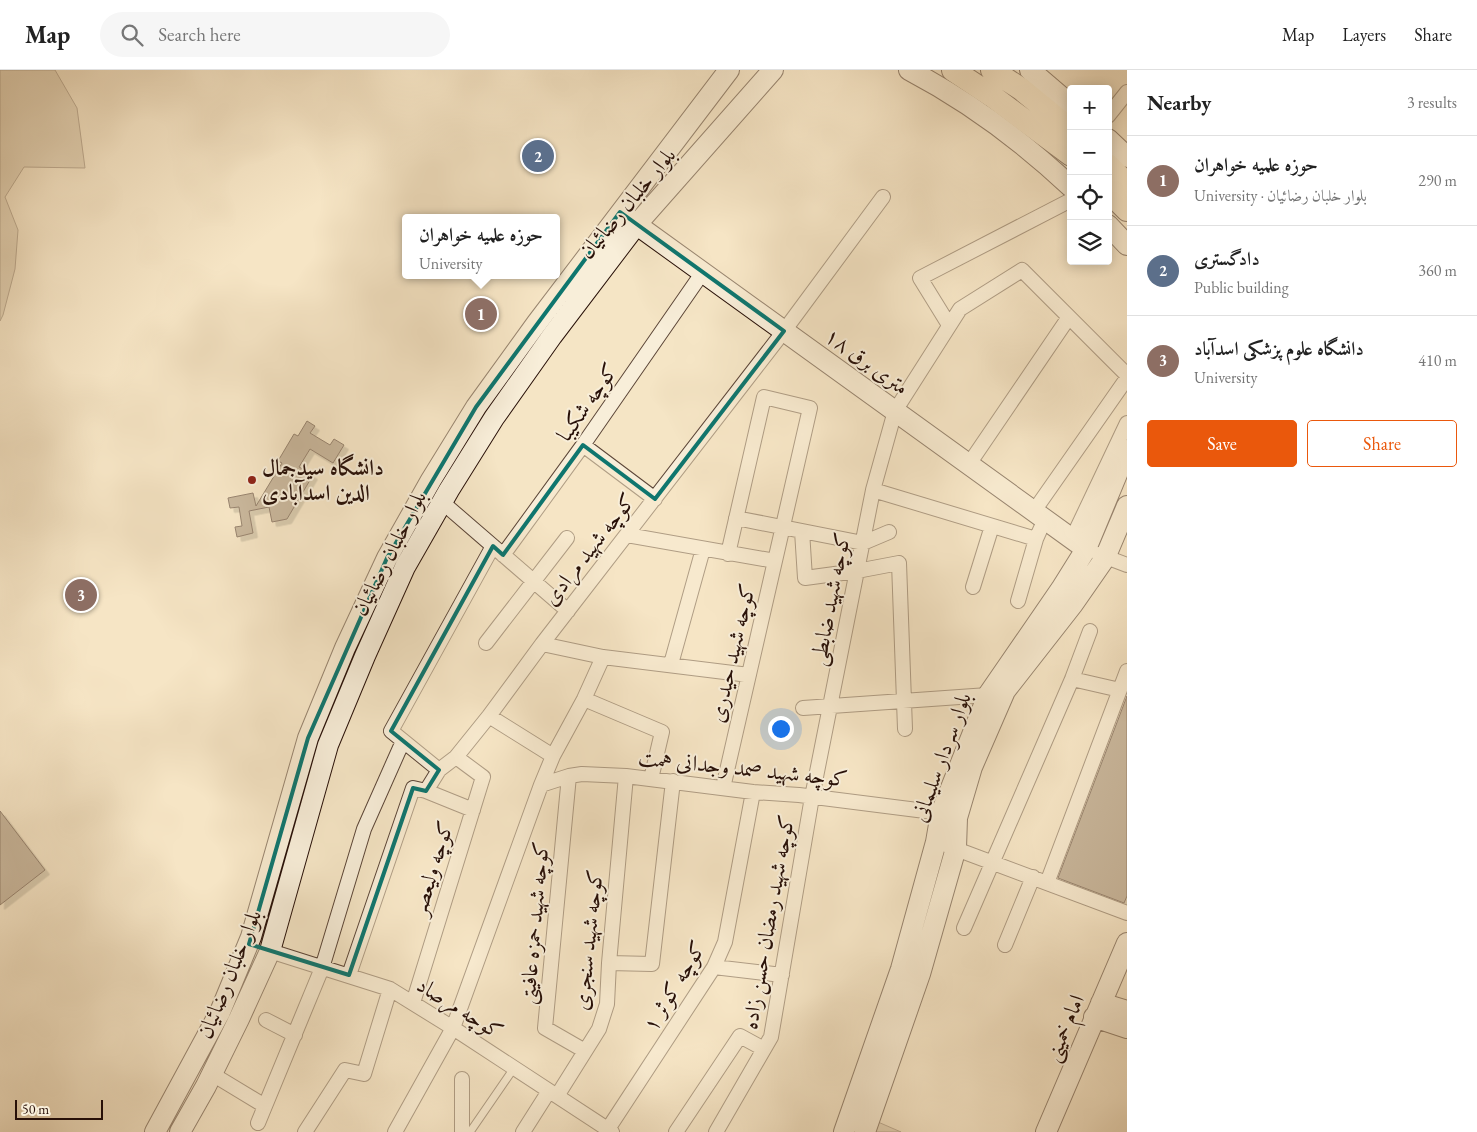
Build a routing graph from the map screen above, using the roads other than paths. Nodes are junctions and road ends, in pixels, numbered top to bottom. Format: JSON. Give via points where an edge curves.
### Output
{"nodes":[{"id":1,"x":729,"y":70,"type":"edge"},
{"id":2,"x":773,"y":70,"type":"edge"},
{"id":3,"x":909,"y":70,"type":"edge"},
{"id":4,"x":953,"y":70,"type":"edge"},
{"id":5,"x":992,"y":70,"type":"edge"},
{"id":6,"x":1030,"y":70,"type":"edge"},
{"id":7,"x":1127,"y":92,"type":"edge"},
{"id":8,"x":1067,"y":102,"type":"edge"},
{"id":9,"x":1112,"y":111,"type":"edge"},
{"id":10,"x":1067,"y":127,"type":"edge"},
{"id":11,"x":1112,"y":143,"type":"edge"},
{"id":12,"x":1067,"y":152,"type":"edge"},
{"id":13,"x":1127,"y":157,"type":"edge"},
{"id":14,"x":1112,"y":169,"type":"edge"},
{"id":15,"x":1067,"y":183,"type":"edge"},
{"id":16,"x":1127,"y":184,"type":"edge"},
{"id":17,"x":1112,"y":195,"type":"edge"},
{"id":18,"x":883,"y":197,"type":"dead end"},
{"id":19,"x":1067,"y":202,"type":"edge"},
{"id":20,"x":1127,"y":210,"type":"edge"},
{"id":21,"x":620,"y":212,"type":"junction"},
{"id":22,"x":637,"y":224,"type":"junction"},
{"id":23,"x":1112,"y":229,"type":"edge"},
{"id":24,"x":1127,"y":245,"type":"edge"},
{"id":25,"x":703,"y":272,"type":"junction"},
{"id":26,"x":1068,"y":316,"type":"junction"},
{"id":27,"x":949,"y":326,"type":"junction"},
{"id":28,"x":784,"y":331,"type":"junction"},
{"id":29,"x":1127,"y":376,"type":"edge"},
{"id":30,"x":895,"y":411,"type":"junction"},
{"id":31,"x":1127,"y":422,"type":"edge"},
{"id":32,"x":583,"y":445,"type":"junction"},
{"id":33,"x":1127,"y":450,"type":"edge"},
{"id":34,"x":968,"y":464,"type":"junction"},
{"id":35,"x":873,"y":490,"type":"junction"},
{"id":36,"x":655,"y":499,"type":"junction"},
{"id":37,"x":442,"y":502,"type":"junction"},
{"id":38,"x":1127,"y":506,"type":"edge"},
{"id":39,"x":1040,"y":515,"type":"junction"},
{"id":40,"x":736,"y":518,"type":"junction"},
{"id":41,"x":992,"y":526,"type":"junction"},
{"id":42,"x":782,"y":527,"type":"junction"},
{"id":43,"x":802,"y":531,"type":"junction"},
{"id":44,"x":889,"y":532,"type":"dead end"},
{"id":45,"x":627,"y":535,"type":"junction"},
{"id":46,"x":567,"y":538,"type":"dead end"},
{"id":47,"x":1036,"y":539,"type":"junction"},
{"id":48,"x":863,"y":543,"type":"junction"},
{"id":49,"x":1079,"y":544,"type":"junction"},
{"id":50,"x":703,"y":549,"type":"junction"},
{"id":51,"x":498,"y":551,"type":"junction"},
{"id":52,"x":728,"y":554,"type":"junction"},
{"id":53,"x":1105,"y":558,"type":"junction"},
{"id":54,"x":775,"y":561,"type":"junction"},
{"id":55,"x":1127,"y":565,"type":"edge"},
{"id":56,"x":857,"y":571,"type":"junction"},
{"id":57,"x":533,"y":581,"type":"junction"},
{"id":58,"x":973,"y":587,"type":"dead end"},
{"id":59,"x":1018,"y":601,"type":"dead end"},
{"id":60,"x":568,"y":611,"type":"junction"},
{"id":61,"x":1090,"y":631,"type":"dead end"},
{"id":62,"x":486,"y":643,"type":"dead end"},
{"id":63,"x":542,"y":644,"type":"junction"},
{"id":64,"x":603,"y":657,"type":"junction"},
{"id":65,"x":671,"y":664,"type":"junction"},
{"id":66,"x":1127,"y":671,"type":"edge"},
{"id":67,"x":749,"y":675,"type":"junction"},
{"id":68,"x":1072,"y":679,"type":"junction"},
{"id":69,"x":1120,"y":690,"type":"junction"},
{"id":70,"x":988,"y":695,"type":"junction"},
{"id":71,"x":584,"y":699,"type":"junction"},
{"id":72,"x":903,"y":702,"type":"junction"},
{"id":73,"x":803,"y":708,"type":"dead end"},
{"id":74,"x":830,"y":708,"type":"junction"},
{"id":75,"x":489,"y":716,"type":"junction"},
{"id":76,"x":904,"y":728,"type":"dead end"},
{"id":77,"x":403,"y":741,"type":"junction"},
{"id":78,"x":553,"y":756,"type":"junction"},
{"id":79,"x":456,"y":757,"type":"junction"},
{"id":80,"x":439,"y":770,"type":"junction"},
{"id":81,"x":569,"y":776,"type":"junction"},
{"id":82,"x":626,"y":776,"type":"junction"},
{"id":83,"x":651,"y":779,"type":"junction"},
{"id":84,"x":673,"y":781,"type":"junction"},
{"id":85,"x":541,"y":785,"type":"junction"},
{"id":86,"x":723,"y":788,"type":"junction"},
{"id":87,"x":420,"y":790,"type":"junction"},
{"id":88,"x":753,"y":792,"type":"junction"},
{"id":89,"x":812,"y":797,"type":"junction"},
{"id":90,"x":473,"y":810,"type":"junction"},
{"id":91,"x":949,"y":815,"type":"junction"},
{"id":92,"x":936,"y":842,"type":"junction"},
{"id":93,"x":956,"y":848,"type":"junction"},
{"id":94,"x":993,"y":864,"type":"junction"},
{"id":95,"x":1032,"y":877,"type":"junction"},
{"id":96,"x":1047,"y":883,"type":"junction"},
{"id":97,"x":1127,"y":914,"type":"edge"},
{"id":98,"x":964,"y":928,"type":"dead end"},
{"id":99,"x":1127,"y":943,"type":"edge"},
{"id":100,"x":249,"y":944,"type":"junction"},
{"id":101,"x":1004,"y":945,"type":"dead end"},
{"id":102,"x":270,"y":950,"type":"junction"},
{"id":103,"x":609,"y":962,"type":"junction"},
{"id":104,"x":714,"y":967,"type":"junction"},
{"id":105,"x":322,"y":968,"type":"junction"},
{"id":106,"x":349,"y":975,"type":"junction"},
{"id":107,"x":782,"y":975,"type":"junction"},
{"id":108,"x":390,"y":989,"type":"junction"},
{"id":109,"x":413,"y":1002,"type":"junction"},
{"id":110,"x":1098,"y":1010,"type":"junction"},
{"id":111,"x":1127,"y":1011,"type":"edge"},
{"id":112,"x":266,"y":1020,"type":"dead end"},
{"id":113,"x":453,"y":1028,"type":"junction"},
{"id":114,"x":1127,"y":1028,"type":"edge"},
{"id":115,"x":295,"y":1034,"type":"junction"},
{"id":116,"x":764,"y":1049,"type":"junction"},
{"id":117,"x":585,"y":1052,"type":"junction"},
{"id":118,"x":514,"y":1068,"type":"junction"},
{"id":119,"x":212,"y":1074,"type":"junction"},
{"id":120,"x":462,"y":1079,"type":"dead end"},
{"id":121,"x":553,"y":1094,"type":"junction"},
{"id":122,"x":265,"y":1106,"type":"junction"},
{"id":123,"x":258,"y":1123,"type":"dead end"},
{"id":124,"x":610,"y":1131,"type":"edge"},
{"id":125,"x":155,"y":1132,"type":"edge"},
{"id":126,"x":180,"y":1132,"type":"edge"},
{"id":127,"x":305,"y":1132,"type":"edge"},
{"id":128,"x":395,"y":1132,"type":"edge"},
{"id":129,"x":462,"y":1132,"type":"edge"},
{"id":130,"x":470,"y":1132,"type":"edge"},
{"id":131,"x":523,"y":1132,"type":"edge"},
{"id":132,"x":676,"y":1132,"type":"edge"},
{"id":133,"x":716,"y":1132,"type":"edge"},
{"id":134,"x":844,"y":1132,"type":"edge"},
{"id":135,"x":865,"y":1132,"type":"edge"},
{"id":136,"x":1046,"y":1132,"type":"edge"}],
"edges":[{"from":1,"to":21,"type":"main road","name":"بلوار خلبان رضائیان"},
{"from":2,"to":22,"type":"main road","name":"بلوار خلبان رضائیان"},
{"from":3,"to":15,"type":"main road","via":[[943,88],[999,126]]},
{"from":4,"to":12,"type":"main road"},
{"from":5,"to":10,"type":"main road","via":[[1022,89]]},
{"from":6,"to":8,"type":"main road"},
{"from":7,"to":9,"type":"street"},
{"from":11,"to":13,"type":"main road"},
{"from":14,"to":16,"type":"main road"},
{"from":17,"to":20,"type":"main road"},
{"from":18,"to":28,"type":"street","name":"کوچه شهید مرادی"},
{"from":19,"to":27,"type":"street","via":[[920,278]]},
{"from":21,"to":22,"type":"main road","name":"۱۸ متری برق"},
{"from":21,"to":100,"type":"main road","name":"بلوار خلبان رضائیان","via":[[476,407],[386,558],[308,738]]},
{"from":22,"to":25,"type":"main road","name":"۱۸ متری برق"},
{"from":22,"to":37,"type":"main road","name":"بلوار خلبان رضائیان","via":[[494,418]]},
{"from":23,"to":24,"type":"main road"},
{"from":25,"to":28,"type":"main road","name":"۱۸ متری برق"},
{"from":25,"to":32,"type":"street","name":"کوچه شکیبا"},
{"from":26,"to":27,"type":"street","name":"کوچه شهید ضابطی","via":[[1022,270],[960,309]]},
{"from":26,"to":29,"type":"street"},
{"from":26,"to":34,"type":"street"},
{"from":27,"to":30,"type":"street","name":"کوچه شهید ضابطی"},
{"from":28,"to":30,"type":"main road","name":"۱۸ متری برق"},
{"from":28,"to":36,"type":"street","name":"کوچه شهید مرادی"},
{"from":29,"to":39,"type":"street"},
{"from":30,"to":34,"type":"main road","name":"۱۸ متری برق"},
{"from":30,"to":35,"type":"street","name":"کوچه شهید ضابطی"},
{"from":31,"to":49,"type":"street"},
{"from":32,"to":36,"type":"street"},
{"from":32,"to":51,"type":"street","name":"کوچه شکیبا"},
{"from":33,"to":49,"type":"main road","name":"بلوار سردار سلیمانی"},
{"from":34,"to":39,"type":"main road","name":"۱۸ متری برق"},
{"from":35,"to":41,"type":"street"},
{"from":35,"to":48,"type":"street","name":"کوچه شهید ضابطی"},
{"from":36,"to":45,"type":"street","name":"کوچه شهید مرادی"},
{"from":37,"to":51,"type":"street"},
{"from":37,"to":102,"type":"main road","name":"بلوار خلبان رضائیان","via":[[405,567],[328,745]]},
{"from":38,"to":53,"type":"main road","name":"بلوار سردار سلیمانی"},
{"from":39,"to":47,"type":"street"},
{"from":39,"to":49,"type":"main road","name":"۱۸ متری برق"},
{"from":40,"to":42,"type":"street"},
{"from":40,"to":42,"type":"street","name":"کوچه شهید حیدری","via":[[764,397],[810,408]]},
{"from":40,"to":52,"type":"street"},
{"from":41,"to":47,"type":"street"},
{"from":41,"to":58,"type":"street"},
{"from":42,"to":43,"type":"street"},
{"from":42,"to":54,"type":"street","name":"کوچه شهید حیدری"},
{"from":43,"to":48,"type":"street"},
{"from":43,"to":56,"type":"street","via":[[805,578]]},
{"from":44,"to":48,"type":"street"},
{"from":45,"to":50,"type":"street"},
{"from":45,"to":60,"type":"street","name":"کوچه شهید مرادی"},
{"from":46,"to":57,"type":"street"},
{"from":47,"to":59,"type":"street"},
{"from":48,"to":56,"type":"street","name":"کوچه شهید ضابطی"},
{"from":49,"to":53,"type":"street"},
{"from":49,"to":70,"type":"main road","name":"بلوار سردار سلیمانی","via":[[1061,589]]},
{"from":50,"to":52,"type":"street"},
{"from":50,"to":65,"type":"street"},
{"from":51,"to":57,"type":"street"},
{"from":51,"to":77,"type":"street","name":"کوچه شکیبا","via":[[391,731]]},
{"from":52,"to":54,"type":"street"},
{"from":53,"to":55,"type":"street"},
{"from":53,"to":91,"type":"main road","name":"بلوار سردار سلیمانی","via":[[1005,691]]},
{"from":54,"to":67,"type":"street","name":"کوچه شهید حیدری"},
{"from":56,"to":72,"type":"street","via":[[899,563]]},
{"from":56,"to":74,"type":"street","name":"کوچه شهید ضابطی"},
{"from":57,"to":60,"type":"street"},
{"from":57,"to":62,"type":"street"},
{"from":60,"to":63,"type":"street","name":"کوچه شهید مرادی"},
{"from":61,"to":68,"type":"street"},
{"from":63,"to":64,"type":"street"},
{"from":63,"to":75,"type":"street","name":"کوچه شهید مرادی"},
{"from":64,"to":65,"type":"street"},
{"from":64,"to":71,"type":"street"},
{"from":65,"to":67,"type":"street"},
{"from":66,"to":69,"type":"street"},
{"from":67,"to":86,"type":"street","name":"کوچه شهید حیدری"},
{"from":68,"to":69,"type":"street"},
{"from":68,"to":94,"type":"street"},
{"from":69,"to":96,"type":"street"},
{"from":70,"to":72,"type":"street"},
{"from":70,"to":91,"type":"main road","name":"بلوار سردار سلیمانی"},
{"from":71,"to":78,"type":"street"},
{"from":71,"to":83,"type":"street","via":[[662,732]]},
{"from":72,"to":74,"type":"street"},
{"from":72,"to":76,"type":"street"},
{"from":73,"to":74,"type":"street"},
{"from":74,"to":89,"type":"street","name":"کوچه شهید ضابطی"},
{"from":75,"to":78,"type":"street"},
{"from":75,"to":79,"type":"street","name":"کوچه شهید مرادی"},
{"from":77,"to":80,"type":"street"},
{"from":77,"to":105,"type":"street","via":[[364,829]]},
{"from":78,"to":85,"type":"street"},
{"from":79,"to":80,"type":"street","name":"کوچه شهید مرادی"},
{"from":79,"to":90,"type":"street","name":"کوچه ولیعصر","via":[[483,777]]},
{"from":80,"to":87,"type":"street","name":"کوچه شهید مرادی"},
{"from":81,"to":82,"type":"street","name":"کوچه شهید صمد وجدانی همت"},
{"from":81,"to":85,"type":"street","name":"کوچه شهید صمد وجدانی همت"},
{"from":81,"to":117,"type":"street","name":"کوچه شهید حمزه عافیتی","via":[[545,1028]]},
{"from":82,"to":83,"type":"street","name":"کوچه شهید صمد وجدانی همت"},
{"from":82,"to":103,"type":"street","name":"کوچه شهید سنجری"},
{"from":83,"to":84,"type":"street","name":"کوچه شهید صمد وجدانی همت"},
{"from":84,"to":86,"type":"street","name":"کوچه شهید صمد وجدانی همت"},
{"from":84,"to":103,"type":"street","via":[[652,964]]},
{"from":85,"to":113,"type":"street"},
{"from":86,"to":88,"type":"street","name":"کوچه شهید صمد وجدانی همت"},
{"from":87,"to":90,"type":"street"},
{"from":87,"to":106,"type":"street","name":"کوچه شهید مرادی"},
{"from":88,"to":89,"type":"street","name":"کوچه شهید صمد وجدانی همت"},
{"from":88,"to":104,"type":"street","name":"کوچه کوثر ۱","via":[[724,942]]},
{"from":89,"to":91,"type":"street","name":"کوچه شهید صمد وجدانی همت"},
{"from":89,"to":107,"type":"street","name":"کوچه شهید رمضان حسن زاده"},
{"from":90,"to":109,"type":"street","name":"کوچه ولیعصر"},
{"from":91,"to":92,"type":"main road","name":"بلوار سردار سلیمانی"},
{"from":91,"to":93,"type":"main road","name":"بلوار سردار سلیمانی"},
{"from":92,"to":93,"type":"street"},
{"from":92,"to":134,"type":"main road","name":"بلوار سردار سلیمانی","via":[[901,969]]},
{"from":93,"to":94,"type":"street"},
{"from":93,"to":135,"type":"main road","name":"بلوار سردار سلیمانی","via":[[920,974]]},
{"from":94,"to":95,"type":"street"},
{"from":94,"to":98,"type":"street"},
{"from":95,"to":96,"type":"street"},
{"from":95,"to":101,"type":"street"},
{"from":96,"to":97,"type":"street"},
{"from":99,"to":110,"type":"main road","name":"امام خمینی"},
{"from":100,"to":102,"type":"main road"},
{"from":100,"to":125,"type":"main road","name":"بلوار خلبان رضائیان","via":[[220,1012]]},
{"from":102,"to":105,"type":"street","name":"کوچه مرصاد"},
{"from":102,"to":119,"type":"main road","name":"بلوار خلبان رضائیان"},
{"from":103,"to":117,"type":"street","name":"کوچه شهید سنجری","via":[[607,1004],[599,1029]]},
{"from":104,"to":107,"type":"street"},
{"from":104,"to":124,"type":"street","name":"کوچه کوثر ۱"},
{"from":105,"to":106,"type":"street","name":"کوچه مرصاد"},
{"from":105,"to":115,"type":"street"},
{"from":106,"to":108,"type":"street","name":"کوچه مرصاد"},
{"from":107,"to":116,"type":"street","name":"کوچه شهید رمضان حسن زاده","via":[[771,1037]]},
{"from":108,"to":109,"type":"street","name":"کوچه مرصاد"},
{"from":108,"to":127,"type":"street","via":[[364,1074],[345,1070]]},
{"from":109,"to":113,"type":"street","name":"کوچه مرصاد"},
{"from":110,"to":111,"type":"main road"},
{"from":110,"to":114,"type":"main road"},
{"from":110,"to":136,"type":"main road","name":"امام خمینی"},
{"from":112,"to":115,"type":"street"},
{"from":113,"to":118,"type":"street","name":"کوچه مرصاد"},
{"from":113,"to":128,"type":"street"},
{"from":115,"to":122,"type":"street"},
{"from":116,"to":132,"type":"street","via":[[740,1036]]},
{"from":116,"to":133,"type":"street","name":"کوچه شهید رمضان حسن زاده"},
{"from":117,"to":121,"type":"street","name":"کوچه شهید سنجری"},
{"from":118,"to":121,"type":"street","name":"کوچه مرصاد"},
{"from":118,"to":130,"type":"lane"},
{"from":119,"to":122,"type":"street"},
{"from":119,"to":126,"type":"main road","name":"بلوار خلبان رضائیان"},
{"from":120,"to":129,"type":"street"},
{"from":121,"to":124,"type":"street","name":"کوچه مرصاد"},
{"from":121,"to":131,"type":"street","name":"کوچه شهید سنجری"},
{"from":122,"to":123,"type":"street"}]}
